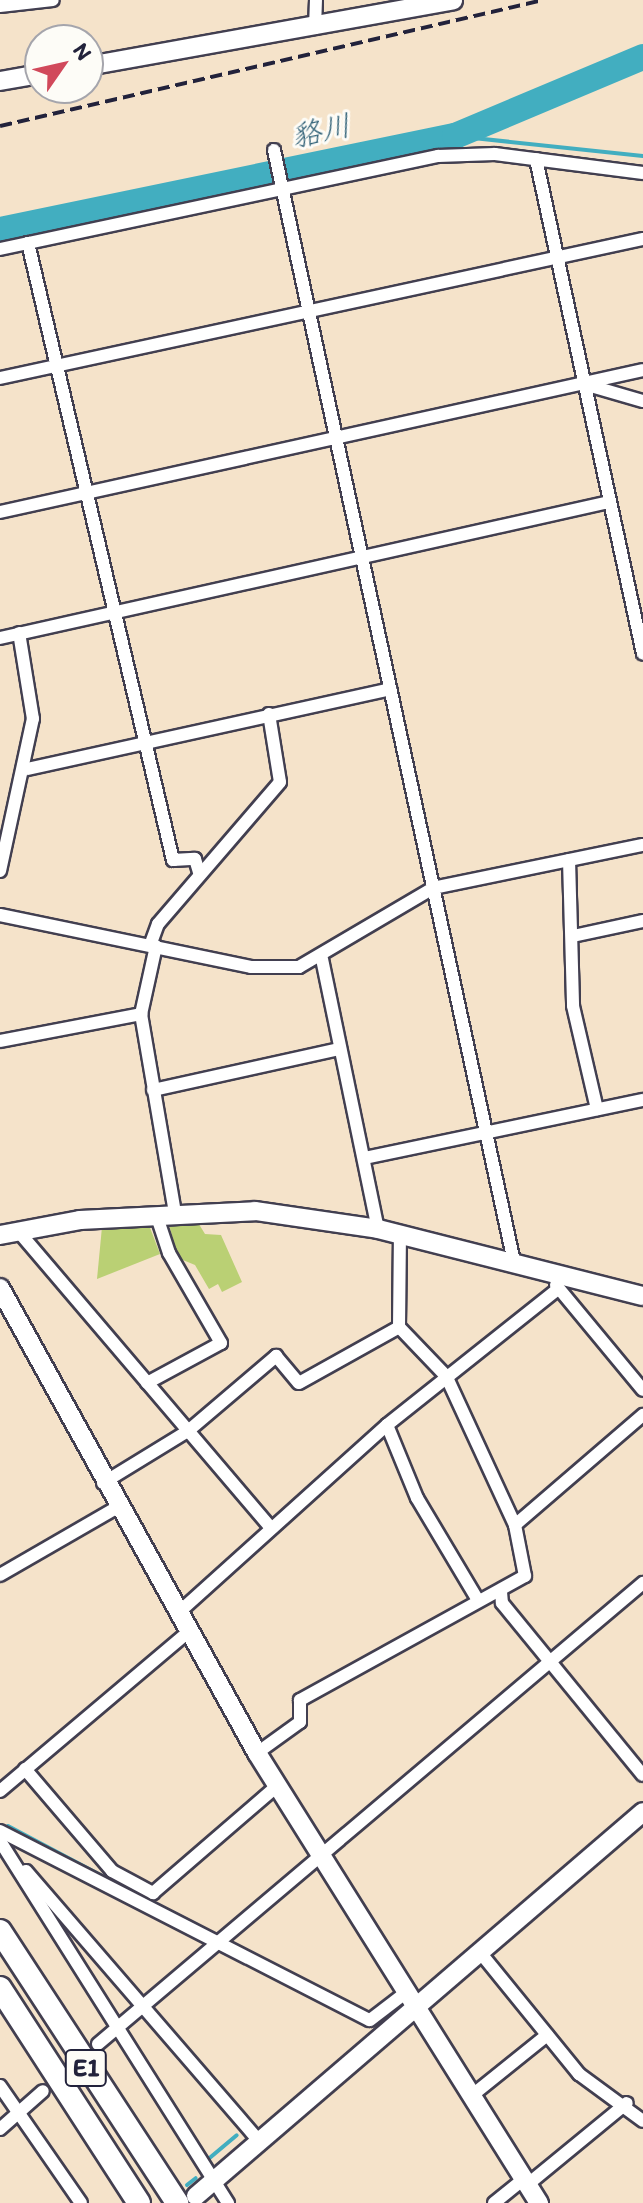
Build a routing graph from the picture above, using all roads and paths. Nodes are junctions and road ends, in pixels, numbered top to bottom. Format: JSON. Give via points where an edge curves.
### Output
{"nodes":[{"id":1,"x":53,"y":0,"type":"edge"},
{"id":2,"x":316,"y":0,"type":"edge"},
{"id":3,"x":453,"y":0,"type":"edge"},
{"id":4,"x":0,"y":6,"type":"edge"},
{"id":5,"x":315,"y":28,"type":"junction"},
{"id":6,"x":104,"y":63,"type":"edge"},
{"id":7,"x":24,"y":77,"type":"edge"},
{"id":8,"x":0,"y":81,"type":"edge"},
{"id":9,"x":274,"y":150,"type":"dead end"},
{"id":10,"x":536,"y":159,"type":"junction"},
{"id":11,"x":643,"y":173,"type":"edge"},
{"id":12,"x":282,"y":187,"type":"junction"},
{"id":13,"x":643,"y":239,"type":"edge"},
{"id":14,"x":28,"y":243,"type":"junction"},
{"id":15,"x":0,"y":249,"type":"edge"},
{"id":16,"x":556,"y":258,"type":"junction"},
{"id":17,"x":309,"y":309,"type":"junction"},
{"id":18,"x":58,"y":366,"type":"junction"},
{"id":19,"x":643,"y":370,"type":"edge"},
{"id":20,"x":0,"y":378,"type":"edge"},
{"id":21,"x":583,"y":384,"type":"junction"},
{"id":22,"x":643,"y":401,"type":"edge"},
{"id":23,"x":335,"y":439,"type":"junction"},
{"id":24,"x":91,"y":491,"type":"junction"},
{"id":25,"x":609,"y":502,"type":"junction"},
{"id":26,"x":0,"y":512,"type":"edge"},
{"id":27,"x":363,"y":562,"type":"junction"},
{"id":28,"x":637,"y":588,"type":"edge"},
{"id":29,"x":117,"y":615,"type":"junction"},
{"id":30,"x":19,"y":633,"type":"junction"},
{"id":31,"x":0,"y":638,"type":"edge"},
{"id":32,"x":643,"y":654,"type":"edge"},
{"id":33,"x":390,"y":689,"type":"junction"},
{"id":34,"x":269,"y":714,"type":"junction"},
{"id":35,"x":145,"y":739,"type":"junction"},
{"id":36,"x":27,"y":769,"type":"junction"},
{"id":37,"x":643,"y":845,"type":"edge"},
{"id":38,"x":569,"y":860,"type":"junction"},
{"id":39,"x":0,"y":871,"type":"edge"},
{"id":40,"x":199,"y":872,"type":"junction"},
{"id":41,"x":433,"y":888,"type":"junction"},
{"id":42,"x":0,"y":915,"type":"edge"},
{"id":43,"x":643,"y":921,"type":"edge"},
{"id":44,"x":573,"y":936,"type":"junction"},
{"id":45,"x":154,"y":944,"type":"junction"},
{"id":46,"x":322,"y":959,"type":"junction"},
{"id":47,"x":141,"y":1014,"type":"junction"},
{"id":48,"x":0,"y":1041,"type":"edge"},
{"id":49,"x":340,"y":1049,"type":"junction"},
{"id":50,"x":153,"y":1090,"type":"junction"},
{"id":51,"x":643,"y":1100,"type":"edge"},
{"id":52,"x":597,"y":1109,"type":"junction"},
{"id":53,"x":485,"y":1130,"type":"junction"},
{"id":54,"x":365,"y":1158,"type":"junction"},
{"id":55,"x":166,"y":1213,"type":"junction"},
{"id":56,"x":378,"y":1229,"type":"junction"},
{"id":57,"x":19,"y":1232,"type":"junction"},
{"id":58,"x":0,"y":1235,"type":"edge"},
{"id":59,"x":400,"y":1235,"type":"junction"},
{"id":60,"x":514,"y":1262,"type":"junction"},
{"id":61,"x":550,"y":1270,"type":"junction"},
{"id":62,"x":0,"y":1288,"type":"edge"},
{"id":63,"x":557,"y":1290,"type":"junction"},
{"id":64,"x":643,"y":1296,"type":"edge"},
{"id":65,"x":399,"y":1327,"type":"junction"},
{"id":66,"x":446,"y":1376,"type":"junction"},
{"id":67,"x":147,"y":1383,"type":"junction"},
{"id":68,"x":643,"y":1390,"type":"edge"},
{"id":69,"x":643,"y":1415,"type":"edge"},
{"id":70,"x":387,"y":1425,"type":"junction"},
{"id":71,"x":188,"y":1431,"type":"junction"},
{"id":72,"x":103,"y":1483,"type":"junction"},
{"id":73,"x":116,"y":1508,"type":"junction"},
{"id":74,"x":515,"y":1525,"type":"junction"},
{"id":75,"x":270,"y":1527,"type":"junction"},
{"id":76,"x":0,"y":1575,"type":"edge"},
{"id":77,"x":643,"y":1583,"type":"edge"},
{"id":78,"x":501,"y":1592,"type":"junction"},
{"id":79,"x":476,"y":1597,"type":"junction"},
{"id":80,"x":177,"y":1614,"type":"junction"},
{"id":81,"x":188,"y":1632,"type":"junction"},
{"id":82,"x":549,"y":1664,"type":"junction"},
{"id":83,"x":257,"y":1753,"type":"junction"},
{"id":84,"x":25,"y":1769,"type":"junction"},
{"id":85,"x":643,"y":1775,"type":"edge"},
{"id":86,"x":277,"y":1786,"type":"junction"},
{"id":87,"x":0,"y":1791,"type":"edge"},
{"id":88,"x":643,"y":1812,"type":"edge"},
{"id":89,"x":1,"y":1839,"type":"edge"},
{"id":90,"x":319,"y":1855,"type":"junction"},
{"id":91,"x":0,"y":1931,"type":"edge"},
{"id":92,"x":219,"y":1944,"type":"junction"},
{"id":93,"x":479,"y":1951,"type":"junction"},
{"id":94,"x":0,"y":1988,"type":"edge"},
{"id":95,"x":408,"y":2001,"type":"junction"},
{"id":96,"x":145,"y":2006,"type":"junction"},
{"id":97,"x":119,"y":2030,"type":"junction"},
{"id":98,"x":547,"y":2035,"type":"junction"},
{"id":99,"x":98,"y":2044,"type":"tunnel mouth"},
{"id":100,"x":0,"y":2086,"type":"edge"},
{"id":101,"x":43,"y":2091,"type":"tunnel mouth"},
{"id":102,"x":470,"y":2097,"type":"junction"},
{"id":103,"x":627,"y":2103,"type":"junction"},
{"id":104,"x":19,"y":2113,"type":"junction"},
{"id":105,"x":643,"y":2121,"type":"edge"},
{"id":106,"x":0,"y":2129,"type":"edge"},
{"id":107,"x":259,"y":2141,"type":"junction"},
{"id":108,"x":212,"y":2181,"type":"junction"},
{"id":109,"x":525,"y":2182,"type":"junction"},
{"id":110,"x":186,"y":2200,"type":"edge"},
{"id":111,"x":81,"y":2203,"type":"edge"},
{"id":112,"x":139,"y":2203,"type":"edge"},
{"id":113,"x":228,"y":2203,"type":"edge"},
{"id":114,"x":494,"y":2203,"type":"edge"},
{"id":115,"x":539,"y":2203,"type":"edge"}],
"edges":[{"from":1,"to":4,"type":"street"},
{"from":2,"to":5,"type":"street"},
{"from":3,"to":5,"type":"street"},
{"from":5,"to":6,"type":"street"},
{"from":7,"to":8,"type":"street"},
{"from":9,"to":12,"type":"street"},
{"from":10,"to":11,"type":"street"},
{"from":10,"to":12,"type":"street","via":[[438,156]]},
{"from":10,"to":16,"type":"street"},
{"from":12,"to":14,"type":"street"},
{"from":12,"to":17,"type":"street"},
{"from":13,"to":16,"type":"street"},
{"from":14,"to":15,"type":"street"},
{"from":14,"to":18,"type":"street"},
{"from":16,"to":17,"type":"street"},
{"from":16,"to":21,"type":"street"},
{"from":17,"to":18,"type":"street"},
{"from":17,"to":23,"type":"street"},
{"from":18,"to":20,"type":"street"},
{"from":18,"to":24,"type":"street"},
{"from":19,"to":21,"type":"street"},
{"from":21,"to":22,"type":"street"},
{"from":21,"to":23,"type":"street"},
{"from":21,"to":25,"type":"street"},
{"from":23,"to":24,"type":"street"},
{"from":23,"to":27,"type":"street"},
{"from":24,"to":26,"type":"street"},
{"from":24,"to":29,"type":"street"},
{"from":25,"to":27,"type":"street"},
{"from":25,"to":28,"type":"street"},
{"from":27,"to":29,"type":"street"},
{"from":27,"to":33,"type":"street"},
{"from":28,"to":32,"type":"street"},
{"from":29,"to":30,"type":"street"},
{"from":29,"to":35,"type":"street"},
{"from":30,"to":31,"type":"street"},
{"from":30,"to":36,"type":"street","via":[[33,719]]},
{"from":33,"to":34,"type":"street"},
{"from":33,"to":41,"type":"street"},
{"from":34,"to":35,"type":"street"},
{"from":34,"to":40,"type":"street","via":[[282,778]]},
{"from":35,"to":36,"type":"street"},
{"from":35,"to":40,"type":"street","via":[[173,860],[195,859]]},
{"from":36,"to":39,"type":"street"},
{"from":37,"to":38,"type":"street"},
{"from":38,"to":41,"type":"street"},
{"from":38,"to":44,"type":"street"},
{"from":40,"to":45,"type":"street"},
{"from":41,"to":46,"type":"street"},
{"from":41,"to":53,"type":"street"},
{"from":42,"to":45,"type":"street"},
{"from":43,"to":44,"type":"street"},
{"from":44,"to":52,"type":"street","via":[[573,1006]]},
{"from":45,"to":46,"type":"street","via":[[251,967]]},
{"from":45,"to":47,"type":"street"},
{"from":46,"to":49,"type":"street"},
{"from":47,"to":48,"type":"street"},
{"from":47,"to":50,"type":"street"},
{"from":49,"to":50,"type":"street"},
{"from":49,"to":54,"type":"street"},
{"from":50,"to":55,"type":"street"},
{"from":51,"to":52,"type":"street"},
{"from":52,"to":53,"type":"street"},
{"from":53,"to":54,"type":"street"},
{"from":53,"to":60,"type":"street"},
{"from":54,"to":56,"type":"street"},
{"from":55,"to":56,"type":"street","via":[[255,1211]]},
{"from":55,"to":57,"type":"street"},
{"from":55,"to":67,"type":"street","via":[[169,1253],[221,1343]]},
{"from":56,"to":59,"type":"street"},
{"from":57,"to":58,"type":"street"},
{"from":57,"to":67,"type":"street"},
{"from":59,"to":60,"type":"street"},
{"from":59,"to":65,"type":"street"},
{"from":60,"to":61,"type":"street"},
{"from":61,"to":63,"type":"street"},
{"from":61,"to":64,"type":"street"},
{"from":62,"to":72,"type":"street"},
{"from":63,"to":66,"type":"street"},
{"from":63,"to":68,"type":"street"},
{"from":65,"to":66,"type":"street"},
{"from":65,"to":71,"type":"street","via":[[299,1383],[276,1356]]},
{"from":66,"to":70,"type":"street"},
{"from":66,"to":74,"type":"street"},
{"from":67,"to":71,"type":"street"},
{"from":69,"to":74,"type":"street"},
{"from":70,"to":75,"type":"street"},
{"from":70,"to":79,"type":"street","via":[[417,1498]]},
{"from":71,"to":72,"type":"street"},
{"from":71,"to":75,"type":"street"},
{"from":72,"to":73,"type":"street"},
{"from":73,"to":76,"type":"street"},
{"from":73,"to":80,"type":"street"},
{"from":74,"to":78,"type":"street","via":[[525,1576]]},
{"from":75,"to":80,"type":"street"},
{"from":77,"to":82,"type":"street"},
{"from":78,"to":79,"type":"street"},
{"from":78,"to":82,"type":"street"},
{"from":79,"to":83,"type":"street","via":[[300,1700],[300,1722]]},
{"from":80,"to":81,"type":"street"},
{"from":81,"to":83,"type":"street"},
{"from":81,"to":84,"type":"street"},
{"from":82,"to":85,"type":"street"},
{"from":82,"to":90,"type":"street"},
{"from":83,"to":86,"type":"street"},
{"from":84,"to":86,"type":"street","via":[[112,1871],[153,1893]]},
{"from":84,"to":87,"type":"street"},
{"from":86,"to":90,"type":"street"},
{"from":88,"to":93,"type":"street"},
{"from":89,"to":92,"type":"street"},
{"from":89,"to":96,"type":"street"},
{"from":89,"to":97,"type":"street"},
{"from":90,"to":92,"type":"street"},
{"from":90,"to":95,"type":"street"},
{"from":91,"to":110,"type":"highway","number":"E1"},
{"from":92,"to":95,"type":"street","via":[[370,2020]]},
{"from":92,"to":96,"type":"street"},
{"from":93,"to":95,"type":"street"},
{"from":93,"to":98,"type":"street"},
{"from":94,"to":112,"type":"highway","number":"E1"},
{"from":95,"to":102,"type":"street"},
{"from":95,"to":107,"type":"street"},
{"from":96,"to":97,"type":"street"},
{"from":96,"to":107,"type":"street"},
{"from":97,"to":99,"type":"street"},
{"from":97,"to":108,"type":"street"},
{"from":98,"to":102,"type":"street"},
{"from":98,"to":103,"type":"street","via":[[579,2074]]},
{"from":100,"to":104,"type":"street"},
{"from":101,"to":104,"type":"street"},
{"from":102,"to":109,"type":"street"},
{"from":103,"to":105,"type":"street"},
{"from":103,"to":109,"type":"street"},
{"from":104,"to":106,"type":"street"},
{"from":104,"to":111,"type":"street"},
{"from":107,"to":108,"type":"street"},
{"from":108,"to":110,"type":"street"},
{"from":108,"to":113,"type":"street"},
{"from":109,"to":114,"type":"street"},
{"from":109,"to":115,"type":"street"}]}
